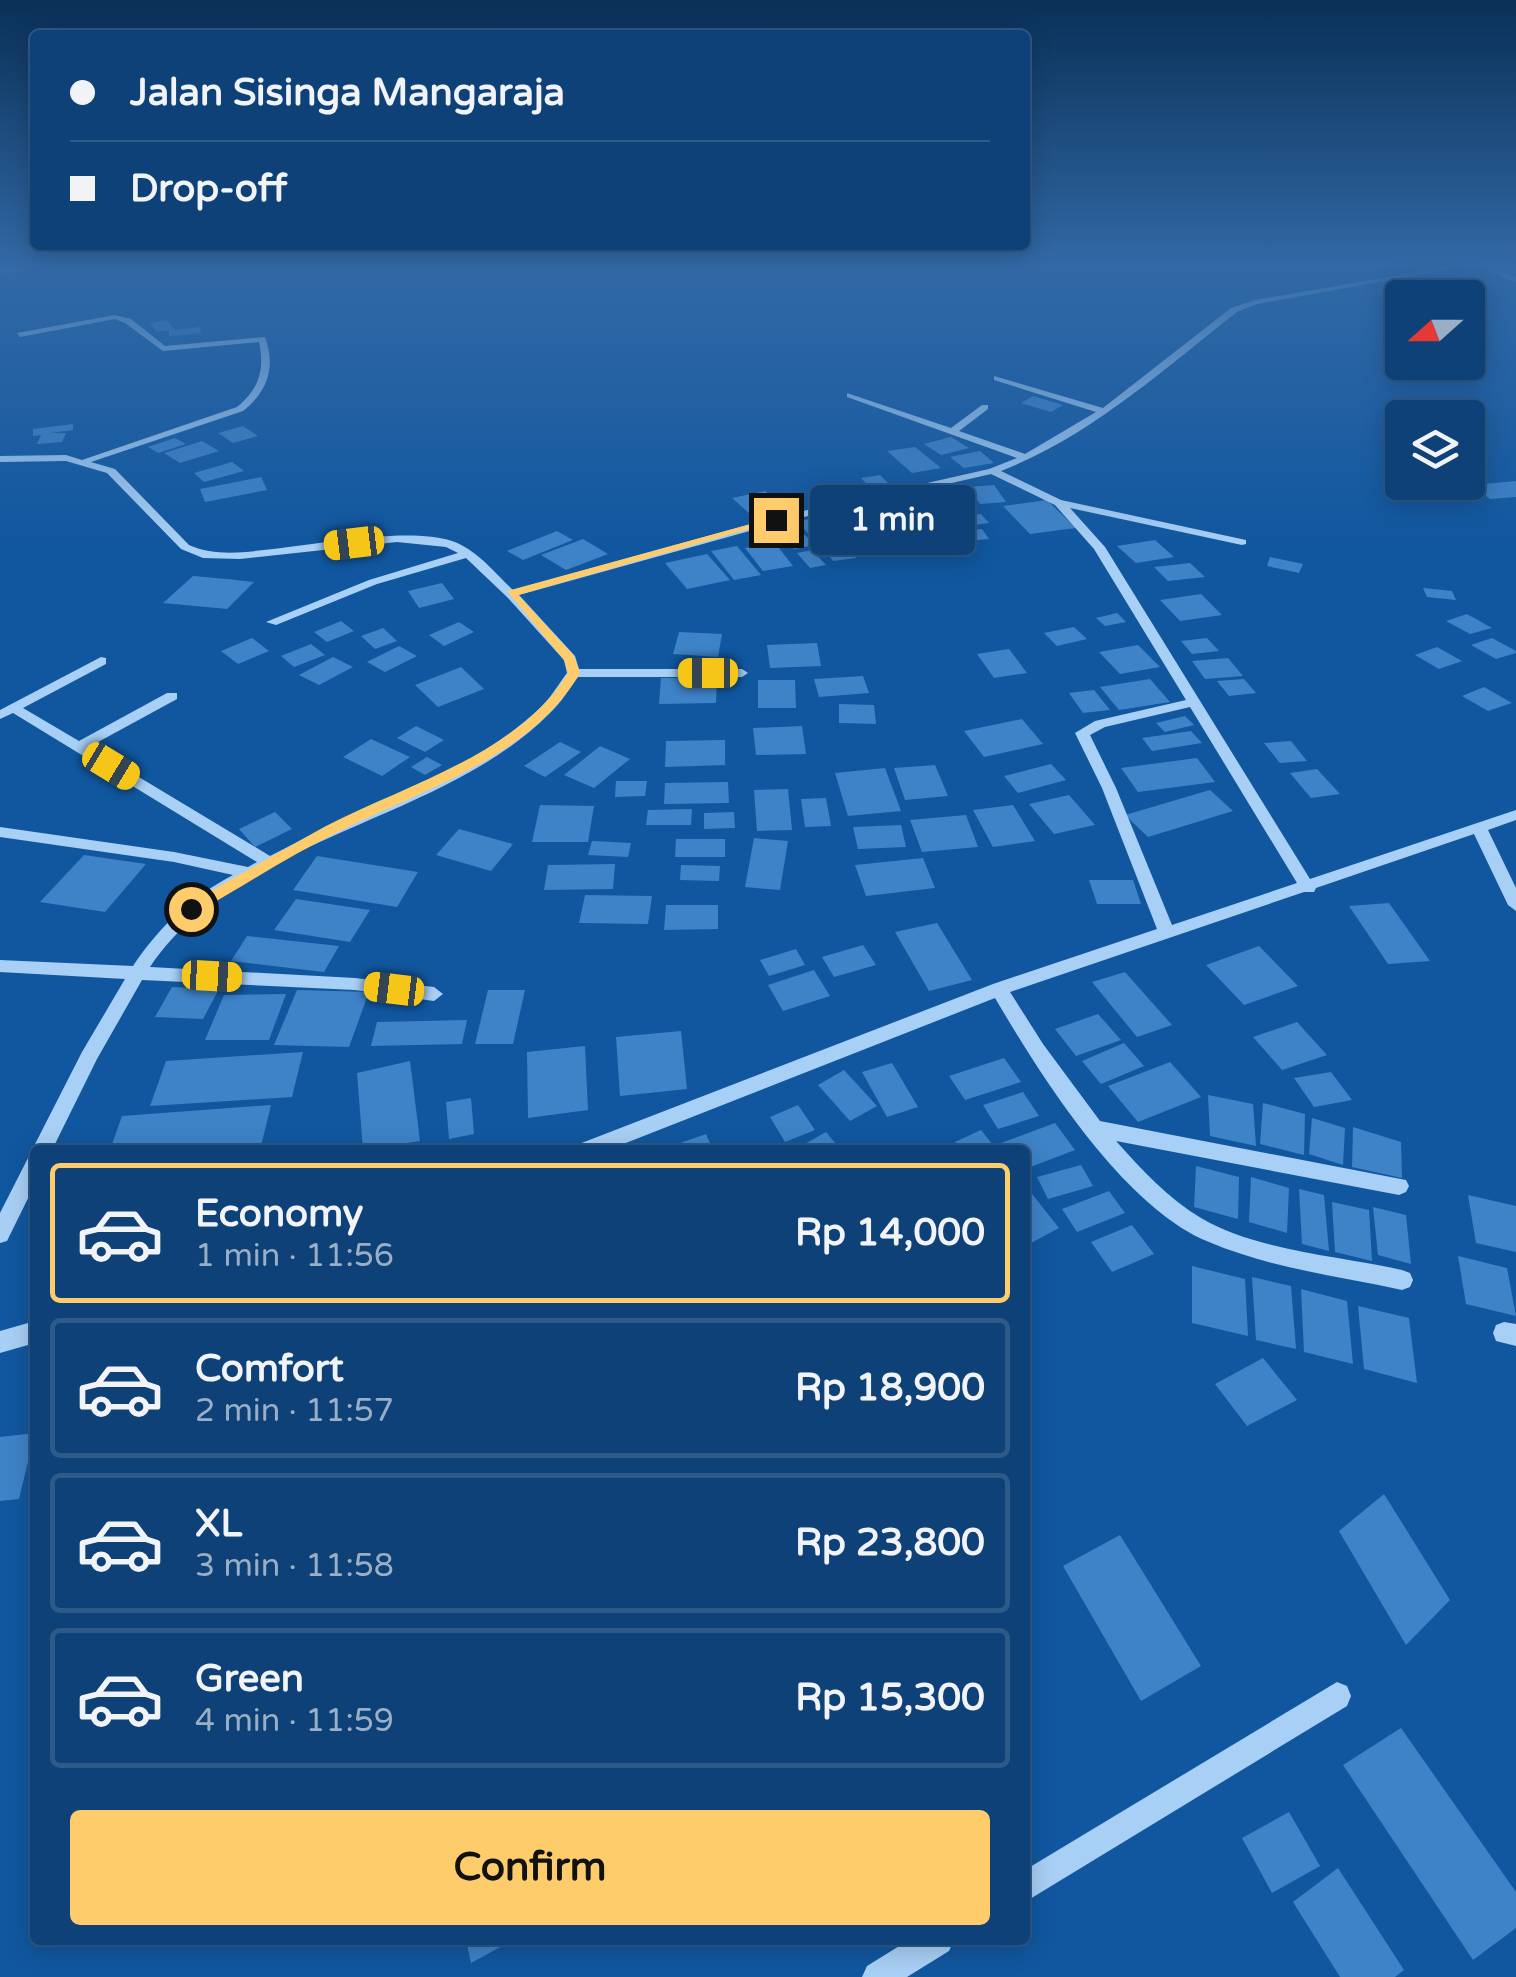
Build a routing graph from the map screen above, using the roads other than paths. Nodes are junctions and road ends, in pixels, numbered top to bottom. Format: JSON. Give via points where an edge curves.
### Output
{"nodes":[{"id":1,"x":268,"y":359,"type":"edge"},
{"id":2,"x":1170,"y":359,"type":"edge"},
{"id":3,"x":997,"y":378,"type":"dead end"},
{"id":4,"x":850,"y":395,"type":"dead end"},
{"id":5,"x":985,"y":407,"type":"dead end"},
{"id":6,"x":1104,"y":410,"type":"junction"},
{"id":7,"x":954,"y":429,"type":"junction"},
{"id":8,"x":1026,"y":458,"type":"junction"},
{"id":9,"x":0,"y":459,"type":"edge"},
{"id":10,"x":87,"y":460,"type":"junction"},
{"id":11,"x":992,"y":471,"type":"junction"},
{"id":12,"x":911,"y":490,"type":"junction"},
{"id":13,"x":1059,"y":503,"type":"junction"},
{"id":14,"x":948,"y":536,"type":"dead end"},
{"id":15,"x":1242,"y":542,"type":"dead end"},
{"id":16,"x":468,"y":554,"type":"junction"},
{"id":17,"x":511,"y":594,"type":"junction"},
{"id":18,"x":272,"y":622,"type":"dead end"},
{"id":19,"x":101,"y":661,"type":"dead end"},
{"id":20,"x":574,"y":673,"type":"junction"},
{"id":21,"x":742,"y":673,"type":"dead end"},
{"id":22,"x":172,"y":696,"type":"dead end"},
{"id":23,"x":1191,"y":703,"type":"junction"},
{"id":24,"x":7,"y":712,"type":"edge"},
{"id":25,"x":79,"y":747,"type":"junction"},
{"id":26,"x":1516,"y":815,"type":"edge"},
{"id":27,"x":1479,"y":828,"type":"junction"},
{"id":28,"x":0,"y":832,"type":"edge"},
{"id":29,"x":270,"y":863,"type":"junction"},
{"id":30,"x":252,"y":873,"type":"junction"},
{"id":31,"x":1308,"y":888,"type":"junction"},
{"id":32,"x":1516,"y":904,"type":"edge"},
{"id":33,"x":1166,"y":930,"type":"junction"},
{"id":34,"x":0,"y":966,"type":"edge"},
{"id":35,"x":140,"y":972,"type":"junction"},
{"id":36,"x":999,"y":990,"type":"junction"},
{"id":37,"x":434,"y":994,"type":"dead end"},
{"id":38,"x":1098,"y":1129,"type":"junction"},
{"id":39,"x":44,"y":1145,"type":"edge"},
{"id":40,"x":599,"y":1145,"type":"edge"},
{"id":41,"x":30,"y":1174,"type":"edge"},
{"id":42,"x":1398,"y":1186,"type":"dead end"},
{"id":43,"x":0,"y":1234,"type":"edge"},
{"id":44,"x":1402,"y":1280,"type":"dead end"},
{"id":45,"x":30,"y":1333,"type":"edge"},
{"id":46,"x":0,"y":1342,"type":"edge"},
{"id":47,"x":1338,"y":1696,"type":"dead end"},
{"id":48,"x":1030,"y":1884,"type":"edge"},
{"id":49,"x":930,"y":1945,"type":"edge"},
{"id":50,"x":878,"y":1977,"type":"edge"}],
"edges":[{"from":1,"to":10,"type":"street","via":[[256,398],[240,408]]},
{"from":2,"to":6,"type":"street"},
{"from":3,"to":6,"type":"street"},
{"from":4,"to":7,"type":"street"},
{"from":5,"to":7,"type":"street"},
{"from":6,"to":8,"type":"street"},
{"from":7,"to":8,"type":"street"},
{"from":8,"to":11,"type":"street"},
{"from":9,"to":10,"type":"street"},
{"from":10,"to":16,"type":"street","via":[[111,471],[185,547],[203,554],[397,539],[429,540]]},
{"from":11,"to":12,"type":"street"},
{"from":11,"to":13,"type":"street"},
{"from":12,"to":14,"type":"street"},
{"from":12,"to":17,"type":"street"},
{"from":13,"to":15,"type":"street"},
{"from":13,"to":23,"type":"street","via":[[1098,547]]},
{"from":16,"to":17,"type":"street"},
{"from":16,"to":18,"type":"street"},
{"from":17,"to":20,"type":"street","via":[[570,659]]},
{"from":19,"to":24,"type":"street"},
{"from":20,"to":21,"type":"street"},
{"from":20,"to":29,"type":"street","via":[[539,718],[473,763]]},
{"from":22,"to":25,"type":"street"},
{"from":23,"to":31,"type":"street"},
{"from":23,"to":33,"type":"street","via":[[1082,733]]},
{"from":24,"to":25,"type":"street"},
{"from":25,"to":29,"type":"street"},
{"from":26,"to":27,"type":"street"},
{"from":27,"to":31,"type":"street"},
{"from":27,"to":32,"type":"street"},
{"from":28,"to":30,"type":"street"},
{"from":29,"to":30,"type":"street"},
{"from":30,"to":35,"type":"street","via":[[191,909]]},
{"from":31,"to":33,"type":"street"},
{"from":33,"to":36,"type":"street"},
{"from":34,"to":35,"type":"street"},
{"from":35,"to":37,"type":"street"},
{"from":35,"to":39,"type":"street"},
{"from":36,"to":38,"type":"street"},
{"from":36,"to":40,"type":"street"},
{"from":38,"to":42,"type":"street"},
{"from":38,"to":44,"type":"street","via":[[1160,1202],[1196,1227]]},
{"from":41,"to":43,"type":"street"},
{"from":45,"to":46,"type":"street"},
{"from":47,"to":48,"type":"street"},
{"from":49,"to":50,"type":"street"}]}
